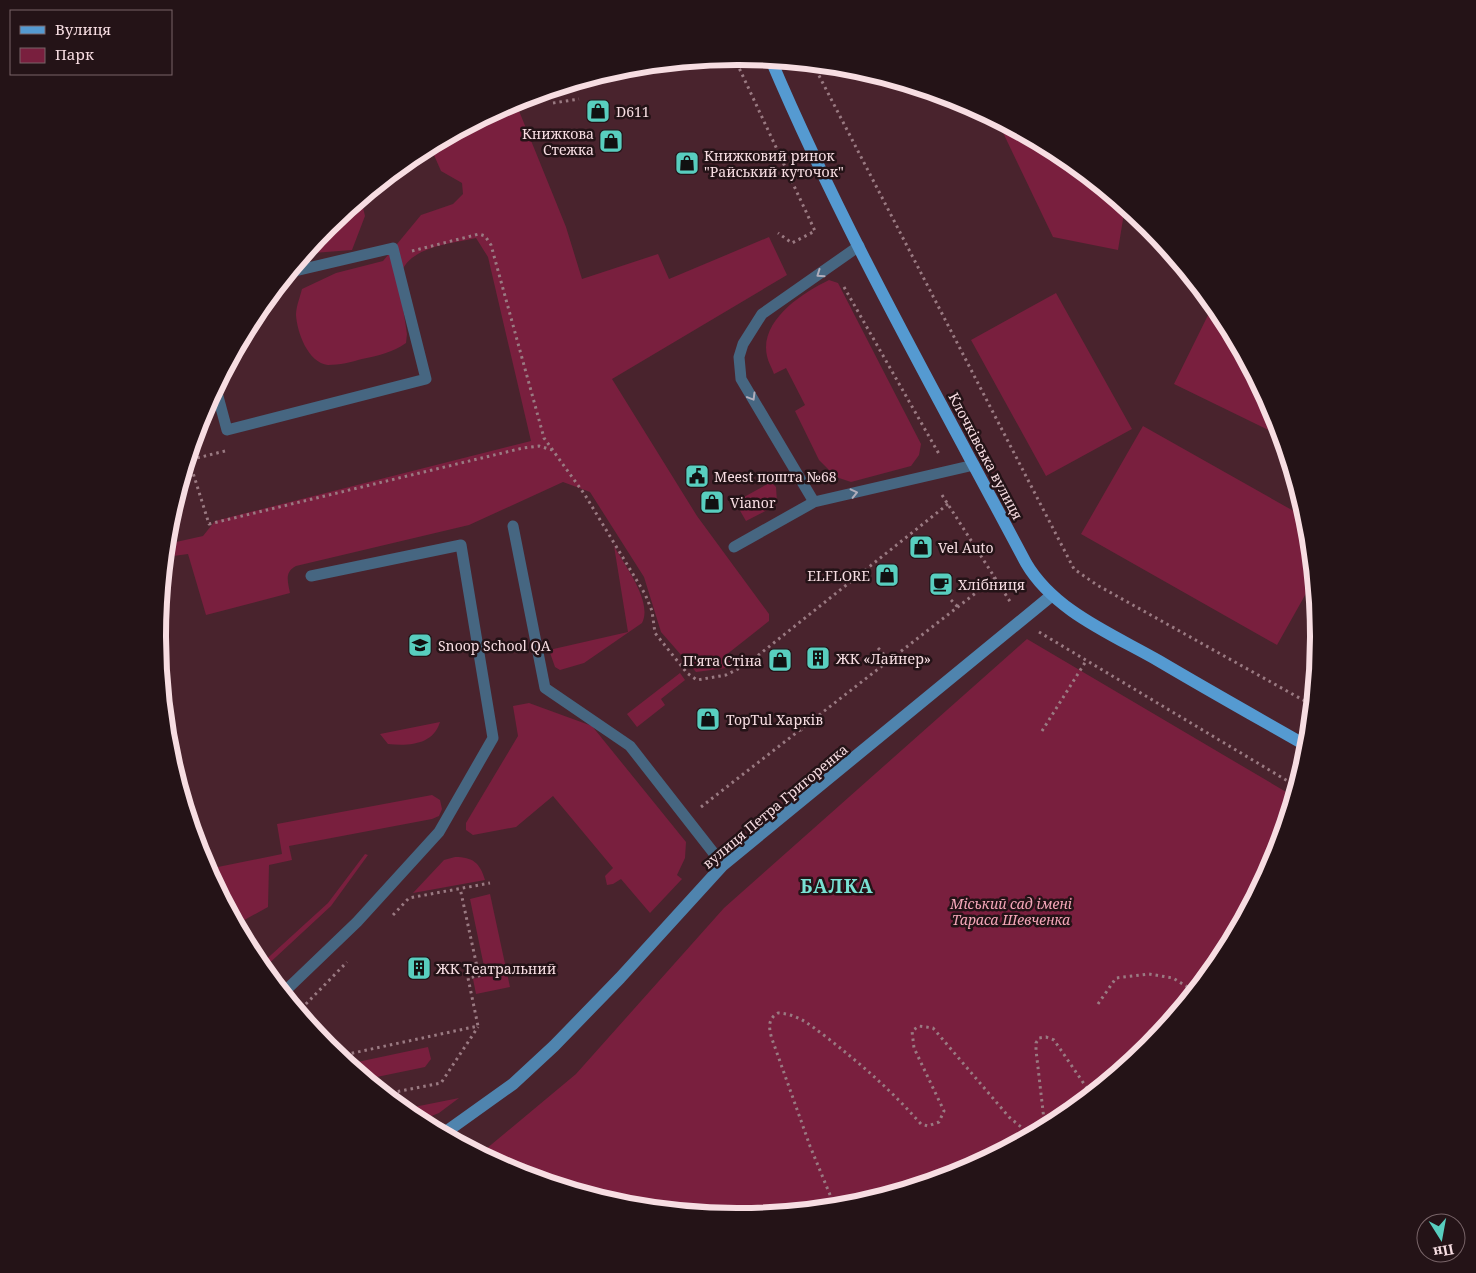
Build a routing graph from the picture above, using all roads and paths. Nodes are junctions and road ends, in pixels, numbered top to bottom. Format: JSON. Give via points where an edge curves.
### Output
{"nodes":[{"id":1,"x":738,"y":65,"type":"edge"},
{"id":2,"x":774,"y":66,"type":"edge"},
{"id":3,"x":816,"y":71,"type":"edge"},
{"id":4,"x":579,"y":99,"type":"dead end"},
{"id":5,"x":553,"y":103,"type":"dead end"},
{"id":6,"x":778,"y":233,"type":"dead end"},
{"id":7,"x":860,"y":246,"type":"junction"},
{"id":8,"x":395,"y":256,"type":"junction"},
{"id":9,"x":300,"y":270,"type":"edge"},
{"id":10,"x":844,"y":288,"type":"dead end"},
{"id":11,"x":219,"y":398,"type":"edge"},
{"id":12,"x":232,"y":449,"type":"dead end"},
{"id":13,"x":553,"y":450,"type":"junction"},
{"id":14,"x":195,"y":458,"type":"edge"},
{"id":15,"x":942,"y":458,"type":"dead end"},
{"id":16,"x":974,"y":465,"type":"junction"},
{"id":17,"x":192,"y":471,"type":"edge"},
{"id":18,"x":942,"y":495,"type":"dead end"},
{"id":19,"x":814,"y":502,"type":"junction"},
{"id":20,"x":948,"y":504,"type":"junction"},
{"id":21,"x":513,"y":526,"type":"dead end"},
{"id":22,"x":734,"y":547,"type":"dead end"},
{"id":23,"x":311,"y":576,"type":"dead end"},
{"id":24,"x":995,"y":578,"type":"junction"},
{"id":25,"x":1051,"y":596,"type":"junction"},
{"id":26,"x":951,"y":600,"type":"dead end"},
{"id":27,"x":958,"y":608,"type":"junction"},
{"id":28,"x":1024,"y":619,"type":"junction"},
{"id":29,"x":878,"y":648,"type":"dead end"},
{"id":30,"x":890,"y":661,"type":"junction"},
{"id":31,"x":1086,"y":661,"type":"junction"},
{"id":32,"x":1306,"y":701,"type":"edge"},
{"id":33,"x":793,"y":721,"type":"dead end"},
{"id":34,"x":802,"y":731,"type":"junction"},
{"id":35,"x":1042,"y":731,"type":"dead end"},
{"id":36,"x":1300,"y":741,"type":"edge"},
{"id":37,"x":1290,"y":783,"type":"edge"},
{"id":38,"x":705,"y":814,"type":"dead end"},
{"id":39,"x":723,"y":865,"type":"junction"},
{"id":40,"x":490,"y":883,"type":"dead end"},
{"id":41,"x":460,"y":888,"type":"junction"},
{"id":42,"x":389,"y":919,"type":"dead end"},
{"id":43,"x":348,"y":961,"type":"dead end"},
{"id":44,"x":1188,"y":987,"type":"edge"},
{"id":45,"x":288,"y":988,"type":"edge"},
{"id":46,"x":1098,"y":1004,"type":"dead end"},
{"id":47,"x":303,"y":1007,"type":"edge"},
{"id":48,"x":478,"y":1026,"type":"junction"},
{"id":49,"x":1153,"y":1029,"type":"edge"},
{"id":50,"x":1145,"y":1038,"type":"edge"},
{"id":51,"x":348,"y":1054,"type":"edge"},
{"id":52,"x":1087,"y":1089,"type":"edge"},
{"id":53,"x":393,"y":1092,"type":"edge"},
{"id":54,"x":1044,"y":1119,"type":"edge"},
{"id":55,"x":449,"y":1129,"type":"edge"},
{"id":56,"x":1025,"y":1130,"type":"edge"},
{"id":57,"x":832,"y":1200,"type":"edge"}],
"edges":[{"from":1,"to":6,"type":"path","via":[[815,231],[792,242]]},
{"from":2,"to":7,"type":"main road","name":"Клочківська вулиця"},
{"from":3,"to":32,"type":"path","via":[[1074,569],[1097,585]]},
{"from":4,"to":5,"type":"path"},
{"from":7,"to":16,"type":"main road","name":"Клочківська вулиця"},
{"from":7,"to":19,"type":"lane","one_way":true,"via":[[762,314],[749,332],[739,357],[741,379]]},
{"from":8,"to":9,"type":"lane","via":[[393,248]]},
{"from":8,"to":11,"type":"lane","via":[[426,379],[228,430]]},
{"from":8,"to":13,"type":"path","via":[[479,234],[485,236],[491,245],[544,438]]},
{"from":10,"to":15,"type":"path"},
{"from":12,"to":14,"type":"path"},
{"from":13,"to":17,"type":"path","via":[[539,446],[523,448],[209,524]]},
{"from":13,"to":20,"type":"path","via":[[585,495],[645,594],[652,611],[655,633],[697,680],[726,675],[746,665]]},
{"from":19,"to":16,"type":"lane","one_way":true},
{"from":16,"to":25,"type":"main road","name":"Клочківська вулиця","via":[[1029,569]]},
{"from":18,"to":20,"type":"path"},
{"from":19,"to":22,"type":"lane"},
{"from":20,"to":24,"type":"path"},
{"from":21,"to":39,"type":"lane","via":[[546,688],[630,746]]},
{"from":23,"to":45,"type":"lane","via":[[461,545],[493,738],[439,832],[357,922]]},
{"from":24,"to":27,"type":"path"},
{"from":24,"to":28,"type":"path"},
{"from":25,"to":28,"type":"street","name":"вулиця Петра Григоренка"},
{"from":25,"to":36,"type":"main road","name":"Клочківська вулиця","via":[[1092,623]]},
{"from":26,"to":27,"type":"path"},
{"from":27,"to":30,"type":"path"},
{"from":28,"to":31,"type":"path","via":[[1034,630]]},
{"from":28,"to":39,"type":"street","name":"вулиця Петра Григоренка"},
{"from":29,"to":30,"type":"path"},
{"from":30,"to":34,"type":"path"},
{"from":31,"to":35,"type":"path"},
{"from":31,"to":37,"type":"path"},
{"from":33,"to":34,"type":"path"},
{"from":34,"to":38,"type":"path","via":[[700,808]]},
{"from":39,"to":55,"type":"street","name":"вулиця Петра Григоренка","via":[[554,1046],[513,1084]]},
{"from":40,"to":41,"type":"path"},
{"from":41,"to":42,"type":"path","via":[[409,898]]},
{"from":41,"to":48,"type":"path","via":[[478,976],[468,978]]},
{"from":43,"to":47,"type":"path"},
{"from":44,"to":46,"type":"path","via":[[1173,978],[1149,974],[1116,978]]},
{"from":48,"to":51,"type":"path"},
{"from":48,"to":53,"type":"path","via":[[442,1083]]},
{"from":49,"to":50,"type":"path"},
{"from":52,"to":54,"type":"path","via":[[1054,1040],[1039,1038],[1036,1050]]},
{"from":56,"to":57,"type":"path","via":[[1009,1117],[933,1028],[919,1026],[912,1031],[914,1048],[944,1111],[939,1122],[928,1126],[921,1124],[890,1089],[842,1048],[798,1017],[778,1013],[769,1024],[772,1039]]}]}
